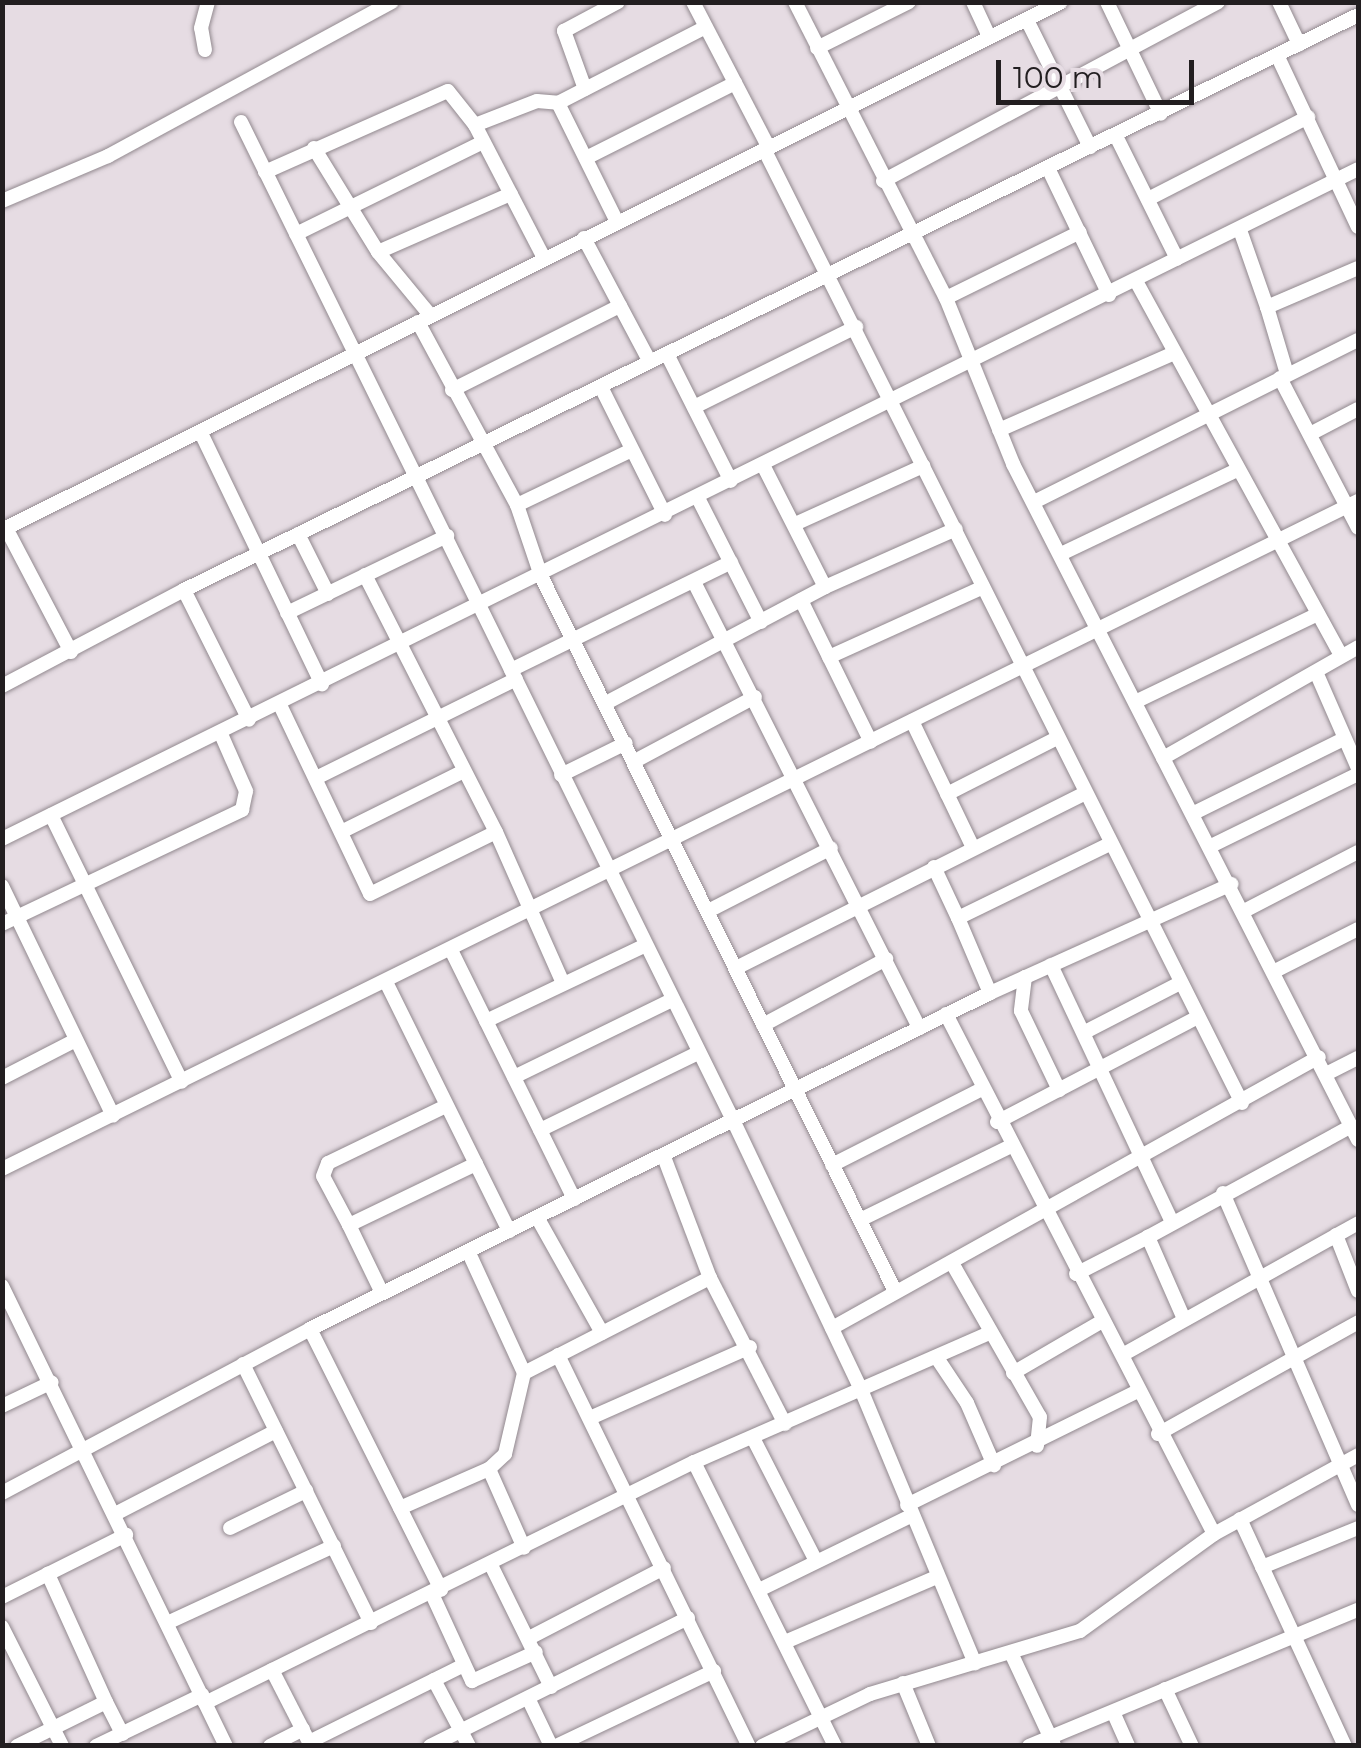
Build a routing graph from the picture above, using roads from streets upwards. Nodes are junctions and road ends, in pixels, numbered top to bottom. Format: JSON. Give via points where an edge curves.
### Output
{"nodes":[{"id":1,"x":208,"y":2,"type":"edge"},
{"id":2,"x":392,"y":2,"type":"edge"},
{"id":3,"x":618,"y":2,"type":"edge"},
{"id":4,"x":694,"y":2,"type":"edge"},
{"id":5,"x":795,"y":2,"type":"edge"},
{"id":6,"x":909,"y":2,"type":"edge"},
{"id":7,"x":972,"y":2,"type":"edge"},
{"id":8,"x":1061,"y":2,"type":"edge"},
{"id":9,"x":1107,"y":2,"type":"edge"},
{"id":10,"x":1218,"y":2,"type":"edge"},
{"id":11,"x":1279,"y":2,"type":"edge"},
{"id":12,"x":1358,"y":14,"type":"edge"},
{"id":13,"x":1027,"y":20,"type":"junction"},
{"id":14,"x":706,"y":27,"type":"junction"},
{"id":15,"x":989,"y":36,"type":"junction"},
{"id":16,"x":1299,"y":44,"type":"junction"},
{"id":17,"x":1130,"y":46,"type":"junction"},
{"id":18,"x":816,"y":48,"type":"junction"},
{"id":19,"x":206,"y":50,"type":"dead end"},
{"id":20,"x":1276,"y":55,"type":"junction"},
{"id":21,"x":736,"y":83,"type":"junction"},
{"id":22,"x":1060,"y":88,"type":"junction"},
{"id":23,"x":585,"y":89,"type":"junction"},
{"id":24,"x":558,"y":103,"type":"junction"},
{"id":25,"x":845,"y":109,"type":"junction"},
{"id":26,"x":1162,"y":114,"type":"junction"},
{"id":27,"x":1308,"y":117,"type":"junction"},
{"id":28,"x":241,"y":122,"type":"dead end"},
{"id":29,"x":474,"y":125,"type":"junction"},
{"id":30,"x":1116,"y":136,"type":"junction"},
{"id":31,"x":483,"y":142,"type":"junction"},
{"id":32,"x":766,"y":147,"type":"junction"},
{"id":33,"x":314,"y":148,"type":"junction"},
{"id":34,"x":1090,"y":148,"type":"junction"},
{"id":35,"x":586,"y":158,"type":"junction"},
{"id":36,"x":1048,"y":168,"type":"junction"},
{"id":37,"x":1358,"y":169,"type":"edge"},
{"id":38,"x":265,"y":172,"type":"junction"},
{"id":39,"x":883,"y":180,"type":"junction"},
{"id":40,"x":1337,"y":180,"type":"junction"},
{"id":41,"x":511,"y":194,"type":"junction"},
{"id":42,"x":1148,"y":198,"type":"junction"},
{"id":43,"x":2,"y":201,"type":"edge"},
{"id":44,"x":350,"y":206,"type":"junction"},
{"id":45,"x":618,"y":222,"type":"junction"},
{"id":46,"x":1358,"y":227,"type":"edge"},
{"id":47,"x":1240,"y":230,"type":"junction"},
{"id":48,"x":1080,"y":232,"type":"junction"},
{"id":49,"x":296,"y":234,"type":"junction"},
{"id":50,"x":913,"y":236,"type":"junction"},
{"id":51,"x":584,"y":238,"type":"junction"},
{"id":52,"x":378,"y":252,"type":"junction"},
{"id":53,"x":544,"y":258,"type":"junction"},
{"id":54,"x":1177,"y":259,"type":"junction"},
{"id":55,"x":1358,"y":268,"type":"edge"},
{"id":56,"x":832,"y":276,"type":"junction"},
{"id":57,"x":1136,"y":281,"type":"junction"},
{"id":58,"x":1109,"y":294,"type":"junction"},
{"id":59,"x":946,"y":298,"type":"junction"},
{"id":60,"x":620,"y":306,"type":"junction"},
{"id":61,"x":1267,"y":308,"type":"junction"},
{"id":62,"x":425,"y":319,"type":"junction"},
{"id":63,"x":856,"y":327,"type":"junction"},
{"id":64,"x":1358,"y":340,"type":"edge"},
{"id":65,"x":356,"y":353,"type":"junction"},
{"id":66,"x":667,"y":354,"type":"junction"},
{"id":67,"x":1172,"y":354,"type":"junction"},
{"id":68,"x":650,"y":362,"type":"junction"},
{"id":69,"x":973,"y":362,"type":"junction"},
{"id":70,"x":1284,"y":376,"type":"junction"},
{"id":71,"x":600,"y":387,"type":"junction"},
{"id":72,"x":452,"y":390,"type":"junction"},
{"id":73,"x":894,"y":402,"type":"junction"},
{"id":74,"x":694,"y":407,"type":"junction"},
{"id":75,"x":1358,"y":409,"type":"edge"},
{"id":76,"x":1203,"y":412,"type":"junction"},
{"id":77,"x":998,"y":430,"type":"junction"},
{"id":78,"x":202,"y":433,"type":"junction"},
{"id":79,"x":1310,"y":434,"type":"junction"},
{"id":80,"x":484,"y":444,"type":"junction"},
{"id":81,"x":632,"y":450,"type":"junction"},
{"id":82,"x":763,"y":465,"type":"junction"},
{"id":83,"x":924,"y":466,"type":"junction"},
{"id":84,"x":1238,"y":470,"type":"junction"},
{"id":85,"x":418,"y":476,"type":"junction"},
{"id":86,"x":731,"y":481,"type":"junction"},
{"id":87,"x":698,"y":498,"type":"junction"},
{"id":88,"x":1034,"y":502,"type":"junction"},
{"id":89,"x":517,"y":504,"type":"junction"},
{"id":90,"x":1353,"y":504,"type":"edge"},
{"id":91,"x":665,"y":514,"type":"junction"},
{"id":92,"x":795,"y":524,"type":"junction"},
{"id":93,"x":1358,"y":528,"type":"edge"},
{"id":94,"x":4,"y":529,"type":"edge"},
{"id":95,"x":956,"y":529,"type":"junction"},
{"id":96,"x":298,"y":534,"type":"junction"},
{"id":97,"x":447,"y":536,"type":"junction"},
{"id":98,"x":1279,"y":540,"type":"junction"},
{"id":99,"x":1062,"y":553,"type":"junction"},
{"id":100,"x":258,"y":554,"type":"junction"},
{"id":101,"x":731,"y":562,"type":"junction"},
{"id":102,"x":365,"y":575,"type":"junction"},
{"id":103,"x":540,"y":576,"type":"junction"},
{"id":104,"x":694,"y":582,"type":"junction"},
{"id":105,"x":826,"y":587,"type":"junction"},
{"id":106,"x":983,"y":587,"type":"junction"},
{"id":107,"x":184,"y":590,"type":"junction"},
{"id":108,"x":328,"y":594,"type":"junction"},
{"id":109,"x":801,"y":600,"type":"junction"},
{"id":110,"x":482,"y":606,"type":"junction"},
{"id":111,"x":288,"y":613,"type":"junction"},
{"id":112,"x":1318,"y":614,"type":"junction"},
{"id":113,"x":761,"y":622,"type":"junction"},
{"id":114,"x":1100,"y":629,"type":"junction"},
{"id":115,"x":574,"y":640,"type":"junction"},
{"id":116,"x":726,"y":642,"type":"junction"},
{"id":117,"x":400,"y":646,"type":"junction"},
{"id":118,"x":1358,"y":646,"type":"edge"},
{"id":119,"x":71,"y":652,"type":"junction"},
{"id":120,"x":1342,"y":655,"type":"junction"},
{"id":121,"x":829,"y":658,"type":"junction"},
{"id":122,"x":1024,"y":666,"type":"junction"},
{"id":123,"x":1316,"y":672,"type":"junction"},
{"id":124,"x":514,"y":675,"type":"junction"},
{"id":125,"x":322,"y":684,"type":"junction"},
{"id":126,"x":2,"y":686,"type":"edge"},
{"id":127,"x":755,"y":697,"type":"junction"},
{"id":128,"x":1135,"y":702,"type":"junction"},
{"id":129,"x":280,"y":704,"type":"junction"},
{"id":130,"x":606,"y":704,"type":"junction"},
{"id":131,"x":434,"y":717,"type":"junction"},
{"id":132,"x":249,"y":720,"type":"junction"},
{"id":133,"x":912,"y":722,"type":"junction"},
{"id":134,"x":221,"y":734,"type":"junction"},
{"id":135,"x":1057,"y":738,"type":"junction"},
{"id":136,"x":1342,"y":740,"type":"junction"},
{"id":137,"x":871,"y":742,"type":"junction"},
{"id":138,"x":626,"y":743,"type":"junction"},
{"id":139,"x":1163,"y":758,"type":"junction"},
{"id":140,"x":635,"y":761,"type":"junction"},
{"id":141,"x":1358,"y":771,"type":"edge"},
{"id":142,"x":462,"y":772,"type":"junction"},
{"id":143,"x":560,"y":775,"type":"junction"},
{"id":144,"x":316,"y":778,"type":"junction"},
{"id":145,"x":795,"y":778,"type":"junction"},
{"id":146,"x":1085,"y":792,"type":"junction"},
{"id":147,"x":947,"y":794,"type":"junction"},
{"id":148,"x":1196,"y":812,"type":"junction"},
{"id":149,"x":51,"y":815,"type":"junction"},
{"id":150,"x":341,"y":832,"type":"junction"},
{"id":151,"x":496,"y":832,"type":"junction"},
{"id":152,"x":2,"y":839,"type":"edge"},
{"id":153,"x":674,"y":840,"type":"junction"},
{"id":154,"x":1110,"y":844,"type":"junction"},
{"id":155,"x":1214,"y":845,"type":"junction"},
{"id":156,"x":831,"y":848,"type":"junction"},
{"id":157,"x":973,"y":848,"type":"junction"},
{"id":158,"x":1358,"y":852,"type":"edge"},
{"id":159,"x":934,"y":868,"type":"junction"},
{"id":160,"x":607,"y":874,"type":"junction"},
{"id":161,"x":1231,"y":884,"type":"junction"},
{"id":162,"x":85,"y":885,"type":"junction"},
{"id":163,"x":2,"y":886,"type":"edge"},
{"id":164,"x":860,"y":903,"type":"junction"},
{"id":165,"x":1246,"y":910,"type":"junction"},
{"id":166,"x":708,"y":911,"type":"junction"},
{"id":167,"x":531,"y":912,"type":"junction"},
{"id":168,"x":958,"y":918,"type":"junction"},
{"id":169,"x":9,"y":920,"type":"edge"},
{"id":170,"x":1149,"y":920,"type":"junction"},
{"id":171,"x":1358,"y":929,"type":"edge"},
{"id":172,"x":644,"y":946,"type":"junction"},
{"id":173,"x":451,"y":950,"type":"junction"},
{"id":174,"x":886,"y":959,"type":"junction"},
{"id":175,"x":1051,"y":965,"type":"junction"},
{"id":176,"x":736,"y":968,"type":"junction"},
{"id":177,"x":1275,"y":971,"type":"junction"},
{"id":178,"x":1025,"y":977,"type":"junction"},
{"id":179,"x":386,"y":982,"type":"junction"},
{"id":180,"x":563,"y":983,"type":"junction"},
{"id":181,"x":1180,"y":983,"type":"junction"},
{"id":182,"x":990,"y":993,"type":"junction"},
{"id":183,"x":672,"y":1000,"type":"junction"},
{"id":184,"x":946,"y":1014,"type":"junction"},
{"id":185,"x":1198,"y":1017,"type":"junction"},
{"id":186,"x":486,"y":1022,"type":"junction"},
{"id":187,"x":764,"y":1026,"type":"junction"},
{"id":188,"x":919,"y":1028,"type":"junction"},
{"id":189,"x":1085,"y":1032,"type":"junction"},
{"id":190,"x":76,"y":1040,"type":"junction"},
{"id":191,"x":698,"y":1053,"type":"junction"},
{"id":192,"x":1319,"y":1057,"type":"junction"},
{"id":193,"x":1358,"y":1058,"type":"edge"},
{"id":194,"x":1102,"y":1067,"type":"junction"},
{"id":195,"x":1326,"y":1074,"type":"junction"},
{"id":196,"x":514,"y":1077,"type":"junction"},
{"id":197,"x":2,"y":1078,"type":"edge"},
{"id":198,"x":182,"y":1082,"type":"junction"},
{"id":199,"x":980,"y":1090,"type":"junction"},
{"id":200,"x":1059,"y":1090,"type":"junction"},
{"id":201,"x":795,"y":1093,"type":"junction"},
{"id":202,"x":1242,"y":1102,"type":"junction"},
{"id":203,"x":446,"y":1106,"type":"junction"},
{"id":204,"x":114,"y":1116,"type":"junction"},
{"id":205,"x":734,"y":1122,"type":"junction"},
{"id":206,"x":997,"y":1122,"type":"junction"},
{"id":207,"x":540,"y":1130,"type":"junction"},
{"id":208,"x":1355,"y":1133,"type":"edge"},
{"id":209,"x":1010,"y":1147,"type":"junction"},
{"id":210,"x":664,"y":1157,"type":"junction"},
{"id":211,"x":1142,"y":1160,"type":"junction"},
{"id":212,"x":476,"y":1164,"type":"junction"},
{"id":213,"x":832,"y":1165,"type":"junction"},
{"id":214,"x":2,"y":1169,"type":"edge"},
{"id":215,"x":1223,"y":1193,"type":"junction"},
{"id":216,"x":574,"y":1199,"type":"junction"},
{"id":217,"x":1044,"y":1212,"type":"junction"},
{"id":218,"x":537,"y":1218,"type":"junction"},
{"id":219,"x":860,"y":1220,"type":"junction"},
{"id":220,"x":1172,"y":1222,"type":"junction"},
{"id":221,"x":1358,"y":1223,"type":"edge"},
{"id":222,"x":350,"y":1225,"type":"junction"},
{"id":223,"x":509,"y":1231,"type":"junction"},
{"id":224,"x":1336,"y":1235,"type":"junction"},
{"id":225,"x":1148,"y":1236,"type":"junction"},
{"id":226,"x":468,"y":1251,"type":"junction"},
{"id":227,"x":952,"y":1263,"type":"junction"},
{"id":228,"x":1076,"y":1274,"type":"junction"},
{"id":229,"x":1256,"y":1276,"type":"junction"},
{"id":230,"x":710,"y":1278,"type":"junction"},
{"id":231,"x":2,"y":1286,"type":"edge"},
{"id":232,"x":1358,"y":1290,"type":"edge"},
{"id":233,"x":895,"y":1291,"type":"junction"},
{"id":234,"x":382,"y":1294,"type":"junction"},
{"id":235,"x":1184,"y":1319,"type":"junction"},
{"id":236,"x":1358,"y":1322,"type":"edge"},
{"id":237,"x":1100,"y":1323,"type":"junction"},
{"id":238,"x":832,"y":1328,"type":"junction"},
{"id":239,"x":310,"y":1329,"type":"junction"},
{"id":240,"x":602,"y":1333,"type":"junction"},
{"id":241,"x":987,"y":1334,"type":"junction"},
{"id":242,"x":750,"y":1347,"type":"junction"},
{"id":243,"x":1124,"y":1354,"type":"junction"},
{"id":244,"x":558,"y":1356,"type":"junction"},
{"id":245,"x":936,"y":1358,"type":"junction"},
{"id":246,"x":1292,"y":1359,"type":"junction"},
{"id":247,"x":243,"y":1364,"type":"junction"},
{"id":248,"x":524,"y":1372,"type":"junction"},
{"id":249,"x":1012,"y":1372,"type":"junction"},
{"id":250,"x":52,"y":1382,"type":"junction"},
{"id":251,"x":1138,"y":1391,"type":"junction"},
{"id":252,"x":862,"y":1392,"type":"junction"},
{"id":253,"x":2,"y":1406,"type":"edge"},
{"id":254,"x":590,"y":1418,"type":"junction"},
{"id":255,"x":784,"y":1424,"type":"junction"},
{"id":256,"x":276,"y":1431,"type":"junction"},
{"id":257,"x":1158,"y":1434,"type":"junction"},
{"id":258,"x":753,"y":1438,"type":"junction"},
{"id":259,"x":1037,"y":1446,"type":"junction"},
{"id":260,"x":84,"y":1451,"type":"junction"},
{"id":261,"x":1358,"y":1454,"type":"edge"},
{"id":262,"x":694,"y":1462,"type":"junction"},
{"id":263,"x":1339,"y":1464,"type":"junction"},
{"id":264,"x":994,"y":1465,"type":"junction"},
{"id":265,"x":489,"y":1469,"type":"junction"},
{"id":266,"x":306,"y":1491,"type":"junction"},
{"id":267,"x":2,"y":1493,"type":"edge"},
{"id":268,"x":628,"y":1495,"type":"junction"},
{"id":269,"x":1358,"y":1505,"type":"edge"},
{"id":270,"x":400,"y":1508,"type":"junction"},
{"id":271,"x":908,"y":1511,"type":"junction"},
{"id":272,"x":115,"y":1514,"type":"junction"},
{"id":273,"x":1240,"y":1519,"type":"junction"},
{"id":274,"x":230,"y":1528,"type":"dead end"},
{"id":275,"x":1358,"y":1528,"type":"edge"},
{"id":276,"x":1214,"y":1534,"type":"junction"},
{"id":277,"x":126,"y":1535,"type":"junction"},
{"id":278,"x":334,"y":1546,"type":"junction"},
{"id":279,"x":524,"y":1548,"type":"junction"},
{"id":280,"x":816,"y":1561,"type":"junction"},
{"id":281,"x":491,"y":1565,"type":"junction"},
{"id":282,"x":1262,"y":1566,"type":"junction"},
{"id":283,"x":664,"y":1568,"type":"junction"},
{"id":284,"x":48,"y":1574,"type":"junction"},
{"id":285,"x":937,"y":1577,"type":"junction"},
{"id":286,"x":760,"y":1590,"type":"junction"},
{"id":287,"x":437,"y":1592,"type":"junction"},
{"id":288,"x":2,"y":1597,"type":"edge"},
{"id":289,"x":1354,"y":1612,"type":"edge"},
{"id":290,"x":688,"y":1618,"type":"junction"},
{"id":291,"x":166,"y":1623,"type":"junction"},
{"id":292,"x":371,"y":1623,"type":"junction"},
{"id":293,"x":2,"y":1627,"type":"edge"},
{"id":294,"x":1358,"y":1630,"type":"edge"},
{"id":295,"x":1295,"y":1639,"type":"junction"},
{"id":296,"x":785,"y":1642,"type":"junction"},
{"id":297,"x":533,"y":1645,"type":"junction"},
{"id":298,"x":1012,"y":1655,"type":"junction"},
{"id":299,"x":975,"y":1663,"type":"junction"},
{"id":300,"x":464,"y":1665,"type":"junction"},
{"id":301,"x":272,"y":1670,"type":"junction"},
{"id":302,"x":714,"y":1671,"type":"junction"},
{"id":303,"x":434,"y":1680,"type":"junction"},
{"id":304,"x":903,"y":1683,"type":"junction"},
{"id":305,"x":551,"y":1687,"type":"junction"},
{"id":306,"x":1165,"y":1689,"type":"junction"},
{"id":307,"x":528,"y":1698,"type":"junction"},
{"id":308,"x":204,"y":1699,"type":"junction"},
{"id":309,"x":106,"y":1702,"type":"junction"},
{"id":310,"x":1114,"y":1714,"type":"junction"},
{"id":311,"x":821,"y":1715,"type":"junction"},
{"id":312,"x":53,"y":1728,"type":"junction"},
{"id":313,"x":462,"y":1730,"type":"junction"},
{"id":314,"x":122,"y":1734,"type":"junction"},
{"id":315,"x":308,"y":1739,"type":"edge"},
{"id":316,"x":1052,"y":1742,"type":"edge"},
{"id":317,"x":17,"y":1746,"type":"edge"},
{"id":318,"x":62,"y":1746,"type":"edge"},
{"id":319,"x":96,"y":1746,"type":"edge"},
{"id":320,"x":226,"y":1746,"type":"edge"},
{"id":321,"x":270,"y":1746,"type":"edge"},
{"id":322,"x":430,"y":1746,"type":"edge"},
{"id":323,"x":469,"y":1746,"type":"edge"},
{"id":324,"x":554,"y":1746,"type":"edge"},
{"id":325,"x":750,"y":1746,"type":"edge"},
{"id":326,"x":762,"y":1746,"type":"edge"},
{"id":327,"x":836,"y":1746,"type":"edge"},
{"id":328,"x":928,"y":1746,"type":"edge"},
{"id":329,"x":1030,"y":1746,"type":"edge"},
{"id":330,"x":1128,"y":1746,"type":"edge"},
{"id":331,"x":1192,"y":1746,"type":"edge"},
{"id":332,"x":1344,"y":1746,"type":"edge"}],
"edges":[{"from":1,"to":19,"type":"street","via":[[201,28]]},
{"from":2,"to":43,"type":"street","via":[[108,156]]},
{"from":3,"to":23,"type":"street","via":[[562,37]]},
{"from":4,"to":14,"type":"street"},
{"from":5,"to":18,"type":"street"},
{"from":6,"to":18,"type":"street"},
{"from":7,"to":15,"type":"street"},
{"from":8,"to":13,"type":"street"},
{"from":9,"to":17,"type":"street"},
{"from":10,"to":17,"type":"street"},
{"from":11,"to":16,"type":"street"},
{"from":12,"to":16,"type":"street"},
{"from":13,"to":15,"type":"street"},
{"from":13,"to":22,"type":"street"},
{"from":14,"to":21,"type":"street"},
{"from":14,"to":23,"type":"street"},
{"from":15,"to":25,"type":"street"},
{"from":16,"to":20,"type":"street"},
{"from":17,"to":22,"type":"street"},
{"from":17,"to":26,"type":"street"},
{"from":18,"to":25,"type":"street"},
{"from":20,"to":26,"type":"street"},
{"from":20,"to":27,"type":"street"},
{"from":21,"to":32,"type":"street"},
{"from":21,"to":35,"type":"street"},
{"from":22,"to":34,"type":"street"},
{"from":22,"to":39,"type":"street"},
{"from":23,"to":24,"type":"street"},
{"from":24,"to":29,"type":"street","via":[[536,101]]},
{"from":24,"to":35,"type":"street"},
{"from":25,"to":32,"type":"street"},
{"from":25,"to":39,"type":"street"},
{"from":26,"to":30,"type":"street"},
{"from":27,"to":40,"type":"street"},
{"from":27,"to":42,"type":"street"},
{"from":28,"to":38,"type":"street"},
{"from":29,"to":31,"type":"street"},
{"from":29,"to":33,"type":"street","via":[[453,93],[440,90]]},
{"from":30,"to":34,"type":"street"},
{"from":30,"to":42,"type":"street"},
{"from":31,"to":41,"type":"street"},
{"from":31,"to":44,"type":"street"},
{"from":32,"to":45,"type":"street"},
{"from":32,"to":56,"type":"street"},
{"from":33,"to":38,"type":"street"},
{"from":33,"to":44,"type":"street"},
{"from":34,"to":36,"type":"street"},
{"from":35,"to":45,"type":"street"},
{"from":36,"to":48,"type":"street"},
{"from":36,"to":50,"type":"street"},
{"from":37,"to":40,"type":"street"},
{"from":38,"to":49,"type":"street"},
{"from":39,"to":50,"type":"street"},
{"from":40,"to":46,"type":"street"},
{"from":40,"to":47,"type":"street"},
{"from":41,"to":52,"type":"street"},
{"from":41,"to":53,"type":"street"},
{"from":42,"to":54,"type":"street"},
{"from":44,"to":49,"type":"street"},
{"from":44,"to":52,"type":"street"},
{"from":45,"to":51,"type":"street"},
{"from":47,"to":54,"type":"street"},
{"from":47,"to":61,"type":"street"},
{"from":48,"to":58,"type":"street"},
{"from":48,"to":59,"type":"street"},
{"from":49,"to":65,"type":"street"},
{"from":50,"to":56,"type":"street"},
{"from":50,"to":59,"type":"street"},
{"from":51,"to":53,"type":"street"},
{"from":51,"to":60,"type":"street"},
{"from":52,"to":62,"type":"street"},
{"from":53,"to":62,"type":"street"},
{"from":54,"to":57,"type":"street"},
{"from":55,"to":61,"type":"street"},
{"from":56,"to":63,"type":"street"},
{"from":56,"to":66,"type":"street"},
{"from":57,"to":58,"type":"street"},
{"from":57,"to":67,"type":"street"},
{"from":58,"to":69,"type":"street"},
{"from":59,"to":69,"type":"street"},
{"from":60,"to":68,"type":"street"},
{"from":60,"to":72,"type":"street"},
{"from":61,"to":70,"type":"street"},
{"from":62,"to":65,"type":"street"},
{"from":62,"to":72,"type":"street"},
{"from":63,"to":73,"type":"street"},
{"from":63,"to":74,"type":"street"},
{"from":64,"to":70,"type":"street"},
{"from":65,"to":78,"type":"street"},
{"from":65,"to":85,"type":"street"},
{"from":66,"to":68,"type":"street"},
{"from":66,"to":74,"type":"street"},
{"from":67,"to":76,"type":"street"},
{"from":67,"to":77,"type":"street"},
{"from":68,"to":71,"type":"street"},
{"from":69,"to":73,"type":"street"},
{"from":69,"to":77,"type":"street"},
{"from":70,"to":76,"type":"street"},
{"from":70,"to":79,"type":"street"},
{"from":71,"to":80,"type":"street"},
{"from":71,"to":81,"type":"street"},
{"from":72,"to":80,"type":"street"},
{"from":73,"to":82,"type":"street"},
{"from":73,"to":83,"type":"street"},
{"from":74,"to":86,"type":"street"},
{"from":75,"to":79,"type":"street"},
{"from":76,"to":84,"type":"street"},
{"from":76,"to":88,"type":"street"},
{"from":77,"to":88,"type":"street"},
{"from":78,"to":94,"type":"street"},
{"from":78,"to":100,"type":"street"},
{"from":79,"to":90,"type":"street"},
{"from":80,"to":85,"type":"street"},
{"from":80,"to":89,"type":"street"},
{"from":81,"to":89,"type":"street"},
{"from":81,"to":91,"type":"street"},
{"from":82,"to":86,"type":"street"},
{"from":82,"to":92,"type":"street"},
{"from":83,"to":92,"type":"street"},
{"from":83,"to":95,"type":"street"},
{"from":84,"to":98,"type":"street"},
{"from":84,"to":99,"type":"street"},
{"from":85,"to":96,"type":"street"},
{"from":85,"to":97,"type":"street"},
{"from":86,"to":87,"type":"street"},
{"from":87,"to":91,"type":"street"},
{"from":87,"to":101,"type":"street"},
{"from":88,"to":99,"type":"street"},
{"from":89,"to":103,"type":"street"},
{"from":90,"to":93,"type":"street"},
{"from":90,"to":98,"type":"street"},
{"from":91,"to":103,"type":"street"},
{"from":92,"to":105,"type":"street"},
{"from":94,"to":119,"type":"street"},
{"from":95,"to":105,"type":"street"},
{"from":95,"to":106,"type":"street"},
{"from":96,"to":100,"type":"street"},
{"from":96,"to":108,"type":"street"},
{"from":97,"to":102,"type":"street"},
{"from":97,"to":110,"type":"street"},
{"from":98,"to":112,"type":"street"},
{"from":98,"to":114,"type":"street"},
{"from":99,"to":114,"type":"street"},
{"from":100,"to":107,"type":"street"},
{"from":100,"to":111,"type":"street"},
{"from":101,"to":104,"type":"street"},
{"from":101,"to":113,"type":"street"},
{"from":102,"to":108,"type":"street"},
{"from":102,"to":117,"type":"street"},
{"from":103,"to":110,"type":"street"},
{"from":103,"to":115,"type":"street"},
{"from":104,"to":115,"type":"street"},
{"from":104,"to":116,"type":"street"},
{"from":105,"to":109,"type":"street"},
{"from":106,"to":121,"type":"street"},
{"from":106,"to":122,"type":"street"},
{"from":107,"to":119,"type":"street"},
{"from":107,"to":132,"type":"street"},
{"from":108,"to":111,"type":"street"},
{"from":109,"to":113,"type":"street"},
{"from":109,"to":121,"type":"street"},
{"from":110,"to":117,"type":"street"},
{"from":110,"to":124,"type":"street"},
{"from":111,"to":125,"type":"street"},
{"from":112,"to":120,"type":"street"},
{"from":112,"to":128,"type":"street"},
{"from":113,"to":116,"type":"street"},
{"from":114,"to":122,"type":"street"},
{"from":114,"to":128,"type":"street"},
{"from":115,"to":124,"type":"street"},
{"from":115,"to":130,"type":"street"},
{"from":116,"to":127,"type":"street"},
{"from":116,"to":130,"type":"street"},
{"from":117,"to":125,"type":"street"},
{"from":117,"to":131,"type":"street"},
{"from":118,"to":120,"type":"street"},
{"from":119,"to":126,"type":"street"},
{"from":120,"to":123,"type":"street"},
{"from":121,"to":137,"type":"street"},
{"from":122,"to":133,"type":"street"},
{"from":122,"to":135,"type":"street"},
{"from":123,"to":136,"type":"street"},
{"from":123,"to":139,"type":"street"},
{"from":124,"to":131,"type":"street"},
{"from":124,"to":143,"type":"street"},
{"from":125,"to":129,"type":"street"},
{"from":127,"to":140,"type":"street"},
{"from":127,"to":145,"type":"street"},
{"from":128,"to":139,"type":"street"},
{"from":129,"to":132,"type":"street"},
{"from":129,"to":144,"type":"street"},
{"from":130,"to":138,"type":"street"},
{"from":131,"to":142,"type":"street"},
{"from":131,"to":144,"type":"street"},
{"from":132,"to":134,"type":"street"},
{"from":133,"to":137,"type":"street"},
{"from":133,"to":147,"type":"street"},
{"from":134,"to":149,"type":"street"},
{"from":134,"to":162,"type":"street","via":[[246,791],[242,810]]},
{"from":135,"to":146,"type":"street"},
{"from":135,"to":147,"type":"street"},
{"from":136,"to":141,"type":"street"},
{"from":136,"to":148,"type":"street"},
{"from":137,"to":145,"type":"street"},
{"from":138,"to":140,"type":"street"},
{"from":138,"to":143,"type":"street"},
{"from":139,"to":148,"type":"street"},
{"from":140,"to":153,"type":"street"},
{"from":141,"to":155,"type":"street"},
{"from":142,"to":150,"type":"street"},
{"from":142,"to":151,"type":"street"},
{"from":143,"to":160,"type":"street"},
{"from":144,"to":150,"type":"street"},
{"from":145,"to":153,"type":"street"},
{"from":145,"to":156,"type":"street"},
{"from":146,"to":154,"type":"street"},
{"from":146,"to":157,"type":"street"},
{"from":147,"to":157,"type":"street"},
{"from":148,"to":155,"type":"street"},
{"from":149,"to":152,"type":"street"},
{"from":149,"to":162,"type":"street"},
{"from":150,"to":151,"type":"street","via":[[365,890],[376,895]]},
{"from":151,"to":167,"type":"street"},
{"from":153,"to":160,"type":"street"},
{"from":153,"to":166,"type":"street"},
{"from":154,"to":168,"type":"street"},
{"from":154,"to":170,"type":"street"},
{"from":155,"to":161,"type":"street"},
{"from":156,"to":164,"type":"street"},
{"from":156,"to":166,"type":"street"},
{"from":157,"to":159,"type":"street"},
{"from":158,"to":165,"type":"street"},
{"from":159,"to":164,"type":"street"},
{"from":159,"to":168,"type":"street"},
{"from":160,"to":167,"type":"street"},
{"from":160,"to":172,"type":"street"},
{"from":161,"to":165,"type":"street"},
{"from":161,"to":170,"type":"street"},
{"from":162,"to":169,"type":"street"},
{"from":162,"to":198,"type":"street"},
{"from":163,"to":169,"type":"street"},
{"from":164,"to":174,"type":"street"},
{"from":164,"to":176,"type":"street"},
{"from":165,"to":177,"type":"street"},
{"from":166,"to":176,"type":"street"},
{"from":167,"to":173,"type":"street"},
{"from":167,"to":180,"type":"street"},
{"from":168,"to":182,"type":"street"},
{"from":169,"to":190,"type":"street"},
{"from":170,"to":175,"type":"street"},
{"from":170,"to":181,"type":"street"},
{"from":171,"to":177,"type":"street"},
{"from":172,"to":180,"type":"street"},
{"from":172,"to":183,"type":"street"},
{"from":173,"to":179,"type":"street"},
{"from":173,"to":186,"type":"street"},
{"from":174,"to":187,"type":"street"},
{"from":174,"to":188,"type":"street"},
{"from":175,"to":178,"type":"street"},
{"from":175,"to":189,"type":"street"},
{"from":176,"to":187,"type":"street"},
{"from":177,"to":192,"type":"street"},
{"from":178,"to":182,"type":"street"},
{"from":178,"to":200,"type":"street","via":[[1021,1012]]},
{"from":179,"to":198,"type":"street"},
{"from":179,"to":203,"type":"street"},
{"from":180,"to":186,"type":"street"},
{"from":181,"to":185,"type":"street"},
{"from":181,"to":189,"type":"street"},
{"from":182,"to":184,"type":"street"},
{"from":183,"to":191,"type":"street"},
{"from":183,"to":196,"type":"street"},
{"from":184,"to":188,"type":"street"},
{"from":184,"to":199,"type":"street"},
{"from":185,"to":194,"type":"street"},
{"from":185,"to":202,"type":"street"},
{"from":186,"to":196,"type":"street"},
{"from":187,"to":201,"type":"street"},
{"from":188,"to":201,"type":"street"},
{"from":189,"to":194,"type":"street"},
{"from":190,"to":197,"type":"street"},
{"from":190,"to":204,"type":"street"},
{"from":191,"to":205,"type":"street"},
{"from":191,"to":207,"type":"street"},
{"from":192,"to":195,"type":"street"},
{"from":192,"to":202,"type":"street"},
{"from":193,"to":195,"type":"street"},
{"from":194,"to":200,"type":"street"},
{"from":194,"to":211,"type":"street"},
{"from":195,"to":208,"type":"street"},
{"from":196,"to":207,"type":"street"},
{"from":198,"to":204,"type":"street"},
{"from":199,"to":206,"type":"street"},
{"from":199,"to":213,"type":"street"},
{"from":200,"to":206,"type":"street"},
{"from":201,"to":205,"type":"street"},
{"from":201,"to":213,"type":"street"},
{"from":202,"to":211,"type":"street"},
{"from":203,"to":212,"type":"street"},
{"from":203,"to":222,"type":"street","via":[[328,1162],[323,1176]]},
{"from":204,"to":214,"type":"street"},
{"from":205,"to":210,"type":"street"},
{"from":205,"to":238,"type":"street"},
{"from":206,"to":209,"type":"street"},
{"from":207,"to":216,"type":"street"},
{"from":208,"to":215,"type":"street"},
{"from":209,"to":217,"type":"street"},
{"from":209,"to":219,"type":"street"},
{"from":210,"to":216,"type":"street"},
{"from":210,"to":230,"type":"street"},
{"from":211,"to":217,"type":"street"},
{"from":211,"to":220,"type":"street"},
{"from":212,"to":222,"type":"street"},
{"from":212,"to":223,"type":"street"},
{"from":213,"to":219,"type":"street"},
{"from":215,"to":220,"type":"street"},
{"from":215,"to":229,"type":"street"},
{"from":216,"to":218,"type":"street"},
{"from":217,"to":227,"type":"street"},
{"from":217,"to":228,"type":"street"},
{"from":218,"to":223,"type":"street"},
{"from":218,"to":240,"type":"street"},
{"from":219,"to":233,"type":"street"},
{"from":220,"to":225,"type":"street"},
{"from":221,"to":224,"type":"street"},
{"from":222,"to":234,"type":"street"},
{"from":223,"to":226,"type":"street"},
{"from":224,"to":229,"type":"street"},
{"from":224,"to":232,"type":"street"},
{"from":225,"to":228,"type":"street"},
{"from":225,"to":235,"type":"street"},
{"from":226,"to":234,"type":"street"},
{"from":226,"to":248,"type":"street"},
{"from":227,"to":233,"type":"street"},
{"from":227,"to":241,"type":"street"},
{"from":228,"to":237,"type":"street"},
{"from":229,"to":235,"type":"street"},
{"from":229,"to":246,"type":"street"},
{"from":230,"to":240,"type":"street"},
{"from":230,"to":242,"type":"street"},
{"from":231,"to":250,"type":"street"},
{"from":233,"to":238,"type":"street"},
{"from":234,"to":239,"type":"street"},
{"from":235,"to":243,"type":"street"},
{"from":236,"to":246,"type":"street"},
{"from":237,"to":243,"type":"street"},
{"from":237,"to":249,"type":"street"},
{"from":238,"to":252,"type":"street"},
{"from":239,"to":247,"type":"street"},
{"from":239,"to":270,"type":"street"},
{"from":240,"to":244,"type":"street"},
{"from":241,"to":245,"type":"street"},
{"from":241,"to":249,"type":"street"},
{"from":242,"to":254,"type":"street"},
{"from":242,"to":255,"type":"street"},
{"from":243,"to":251,"type":"street"},
{"from":244,"to":248,"type":"street"},
{"from":244,"to":254,"type":"street"},
{"from":245,"to":252,"type":"street"},
{"from":245,"to":264,"type":"street","via":[[967,1403]]},
{"from":246,"to":257,"type":"street"},
{"from":246,"to":263,"type":"street"},
{"from":247,"to":256,"type":"street"},
{"from":247,"to":260,"type":"street"},
{"from":248,"to":265,"type":"street","via":[[510,1442]]},
{"from":249,"to":259,"type":"street","via":[[1040,1418]]},
{"from":250,"to":253,"type":"street"},
{"from":250,"to":260,"type":"street"},
{"from":251,"to":257,"type":"street"},
{"from":251,"to":259,"type":"street"},
{"from":252,"to":255,"type":"street"},
{"from":252,"to":271,"type":"street"},
{"from":254,"to":268,"type":"street"},
{"from":255,"to":258,"type":"street"},
{"from":256,"to":266,"type":"street"},
{"from":256,"to":272,"type":"street"},
{"from":257,"to":276,"type":"street"},
{"from":258,"to":262,"type":"street"},
{"from":258,"to":280,"type":"street"},
{"from":259,"to":264,"type":"street"},
{"from":260,"to":267,"type":"street"},
{"from":260,"to":272,"type":"street"},
{"from":261,"to":263,"type":"street"},
{"from":262,"to":268,"type":"street"},
{"from":262,"to":286,"type":"street"},
{"from":263,"to":269,"type":"street"},
{"from":263,"to":273,"type":"street"},
{"from":264,"to":271,"type":"street"},
{"from":265,"to":270,"type":"street"},
{"from":265,"to":279,"type":"street"},
{"from":266,"to":274,"type":"street"},
{"from":266,"to":278,"type":"street"},
{"from":268,"to":279,"type":"street"},
{"from":268,"to":283,"type":"street"},
{"from":270,"to":287,"type":"street"},
{"from":271,"to":280,"type":"street"},
{"from":271,"to":285,"type":"street"},
{"from":272,"to":277,"type":"street"},
{"from":273,"to":276,"type":"street"},
{"from":273,"to":282,"type":"street"},
{"from":275,"to":282,"type":"street"},
{"from":276,"to":298,"type":"street","via":[[1102,1618]]},
{"from":277,"to":284,"type":"street"},
{"from":277,"to":291,"type":"street"},
{"from":278,"to":291,"type":"street"},
{"from":278,"to":292,"type":"street"},
{"from":279,"to":281,"type":"street"},
{"from":280,"to":286,"type":"street"},
{"from":281,"to":287,"type":"street"},
{"from":281,"to":297,"type":"street"},
{"from":282,"to":295,"type":"street"},
{"from":283,"to":290,"type":"street"},
{"from":283,"to":297,"type":"street"},
{"from":284,"to":288,"type":"street"},
{"from":284,"to":309,"type":"street"},
{"from":285,"to":296,"type":"street"},
{"from":285,"to":299,"type":"street"},
{"from":286,"to":296,"type":"street"},
{"from":287,"to":292,"type":"street"},
{"from":287,"to":300,"type":"street"},
{"from":289,"to":294,"type":"street"},
{"from":289,"to":295,"type":"street"},
{"from":290,"to":302,"type":"street"},
{"from":290,"to":305,"type":"street"},
{"from":291,"to":308,"type":"street"},
{"from":292,"to":301,"type":"street"},
{"from":293,"to":312,"type":"street"},
{"from":295,"to":306,"type":"street"},
{"from":295,"to":332,"type":"street"},
{"from":296,"to":311,"type":"street"},
{"from":297,"to":300,"type":"street","via":[[472,1681]]},
{"from":297,"to":305,"type":"street"},
{"from":298,"to":299,"type":"street"},
{"from":298,"to":316,"type":"street"},
{"from":299,"to":304,"type":"street"},
{"from":300,"to":303,"type":"street"},
{"from":301,"to":308,"type":"street"},
{"from":301,"to":315,"type":"street"},
{"from":302,"to":324,"type":"street"},
{"from":302,"to":325,"type":"street"},
{"from":303,"to":313,"type":"street"},
{"from":303,"to":315,"type":"street"},
{"from":304,"to":311,"type":"street"},
{"from":304,"to":328,"type":"street"},
{"from":305,"to":307,"type":"street"},
{"from":306,"to":310,"type":"street"},
{"from":306,"to":331,"type":"street"},
{"from":307,"to":313,"type":"street"},
{"from":307,"to":324,"type":"street"},
{"from":308,"to":314,"type":"street"},
{"from":308,"to":320,"type":"street"},
{"from":309,"to":312,"type":"street"},
{"from":309,"to":314,"type":"street"},
{"from":310,"to":316,"type":"street"},
{"from":310,"to":330,"type":"street"},
{"from":311,"to":326,"type":"street"},
{"from":311,"to":327,"type":"street"},
{"from":312,"to":317,"type":"street"},
{"from":312,"to":318,"type":"street"},
{"from":313,"to":322,"type":"street"},
{"from":313,"to":323,"type":"street"},
{"from":314,"to":319,"type":"street"},
{"from":315,"to":321,"type":"street"},
{"from":316,"to":329,"type":"street"}]}
